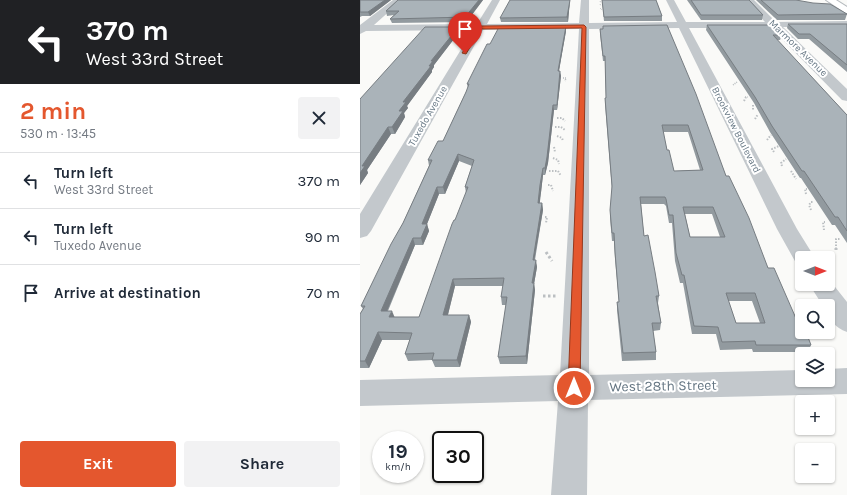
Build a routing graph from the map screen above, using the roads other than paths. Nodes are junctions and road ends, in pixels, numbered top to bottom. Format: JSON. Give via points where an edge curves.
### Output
{"nodes":[{"id":1,"x":398,"y":0,"type":"edge"},
{"id":2,"x":496,"y":0,"type":"edge"},
{"id":3,"x":670,"y":0,"type":"edge"},
{"id":4,"x":749,"y":0,"type":"edge"},
{"id":5,"x":830,"y":3,"type":"edge"},
{"id":6,"x":598,"y":5,"type":"edge"},
{"id":7,"x":847,"y":11,"type":"edge"},
{"id":8,"x":812,"y":18,"type":"edge"},
{"id":9,"x":847,"y":18,"type":"edge"},
{"id":10,"x":773,"y":24,"type":"junction"},
{"id":11,"x":847,"y":24,"type":"edge"},
{"id":12,"x":683,"y":26,"type":"junction"},
{"id":13,"x":584,"y":27,"type":"junction"},
{"id":14,"x":480,"y":28,"type":"junction"},
{"id":15,"x":361,"y":29,"type":"edge"},
{"id":16,"x":847,"y":97,"type":"edge"},
{"id":17,"x":360,"y":231,"type":"edge"},
{"id":18,"x":800,"y":251,"type":"edge"},
{"id":19,"x":826,"y":291,"type":"edge"},
{"id":20,"x":847,"y":322,"type":"edge"},
{"id":21,"x":847,"y":381,"type":"edge"},
{"id":22,"x":574,"y":388,"type":"junction"},
{"id":23,"x":360,"y":393,"type":"edge"},
{"id":24,"x":569,"y":495,"type":"edge"}],
"edges":[{"from":1,"to":15,"type":"street"},
{"from":2,"to":14,"type":"street","name":"Tuxedo Avenue"},
{"from":3,"to":12,"type":"street","name":"Brookview Boulevard"},
{"from":4,"to":10,"type":"street","name":"Marmore Avenue"},
{"from":5,"to":7,"type":"main road"},
{"from":6,"to":13,"type":"street"},
{"from":8,"to":9,"type":"street"},
{"from":10,"to":11,"type":"street"},
{"from":10,"to":12,"type":"street"},
{"from":10,"to":16,"type":"street","name":"Marmore Avenue"},
{"from":12,"to":13,"type":"street"},
{"from":12,"to":18,"type":"street","name":"Brookview Boulevard"},
{"from":13,"to":14,"type":"street"},
{"from":13,"to":22,"type":"street"},
{"from":14,"to":15,"type":"street"},
{"from":14,"to":17,"type":"street","name":"Tuxedo Avenue"},
{"from":19,"to":20,"type":"street"},
{"from":21,"to":22,"type":"street","name":"West 28th Street"},
{"from":22,"to":23,"type":"street","name":"West 28th Street"},
{"from":22,"to":24,"type":"street"}]}
